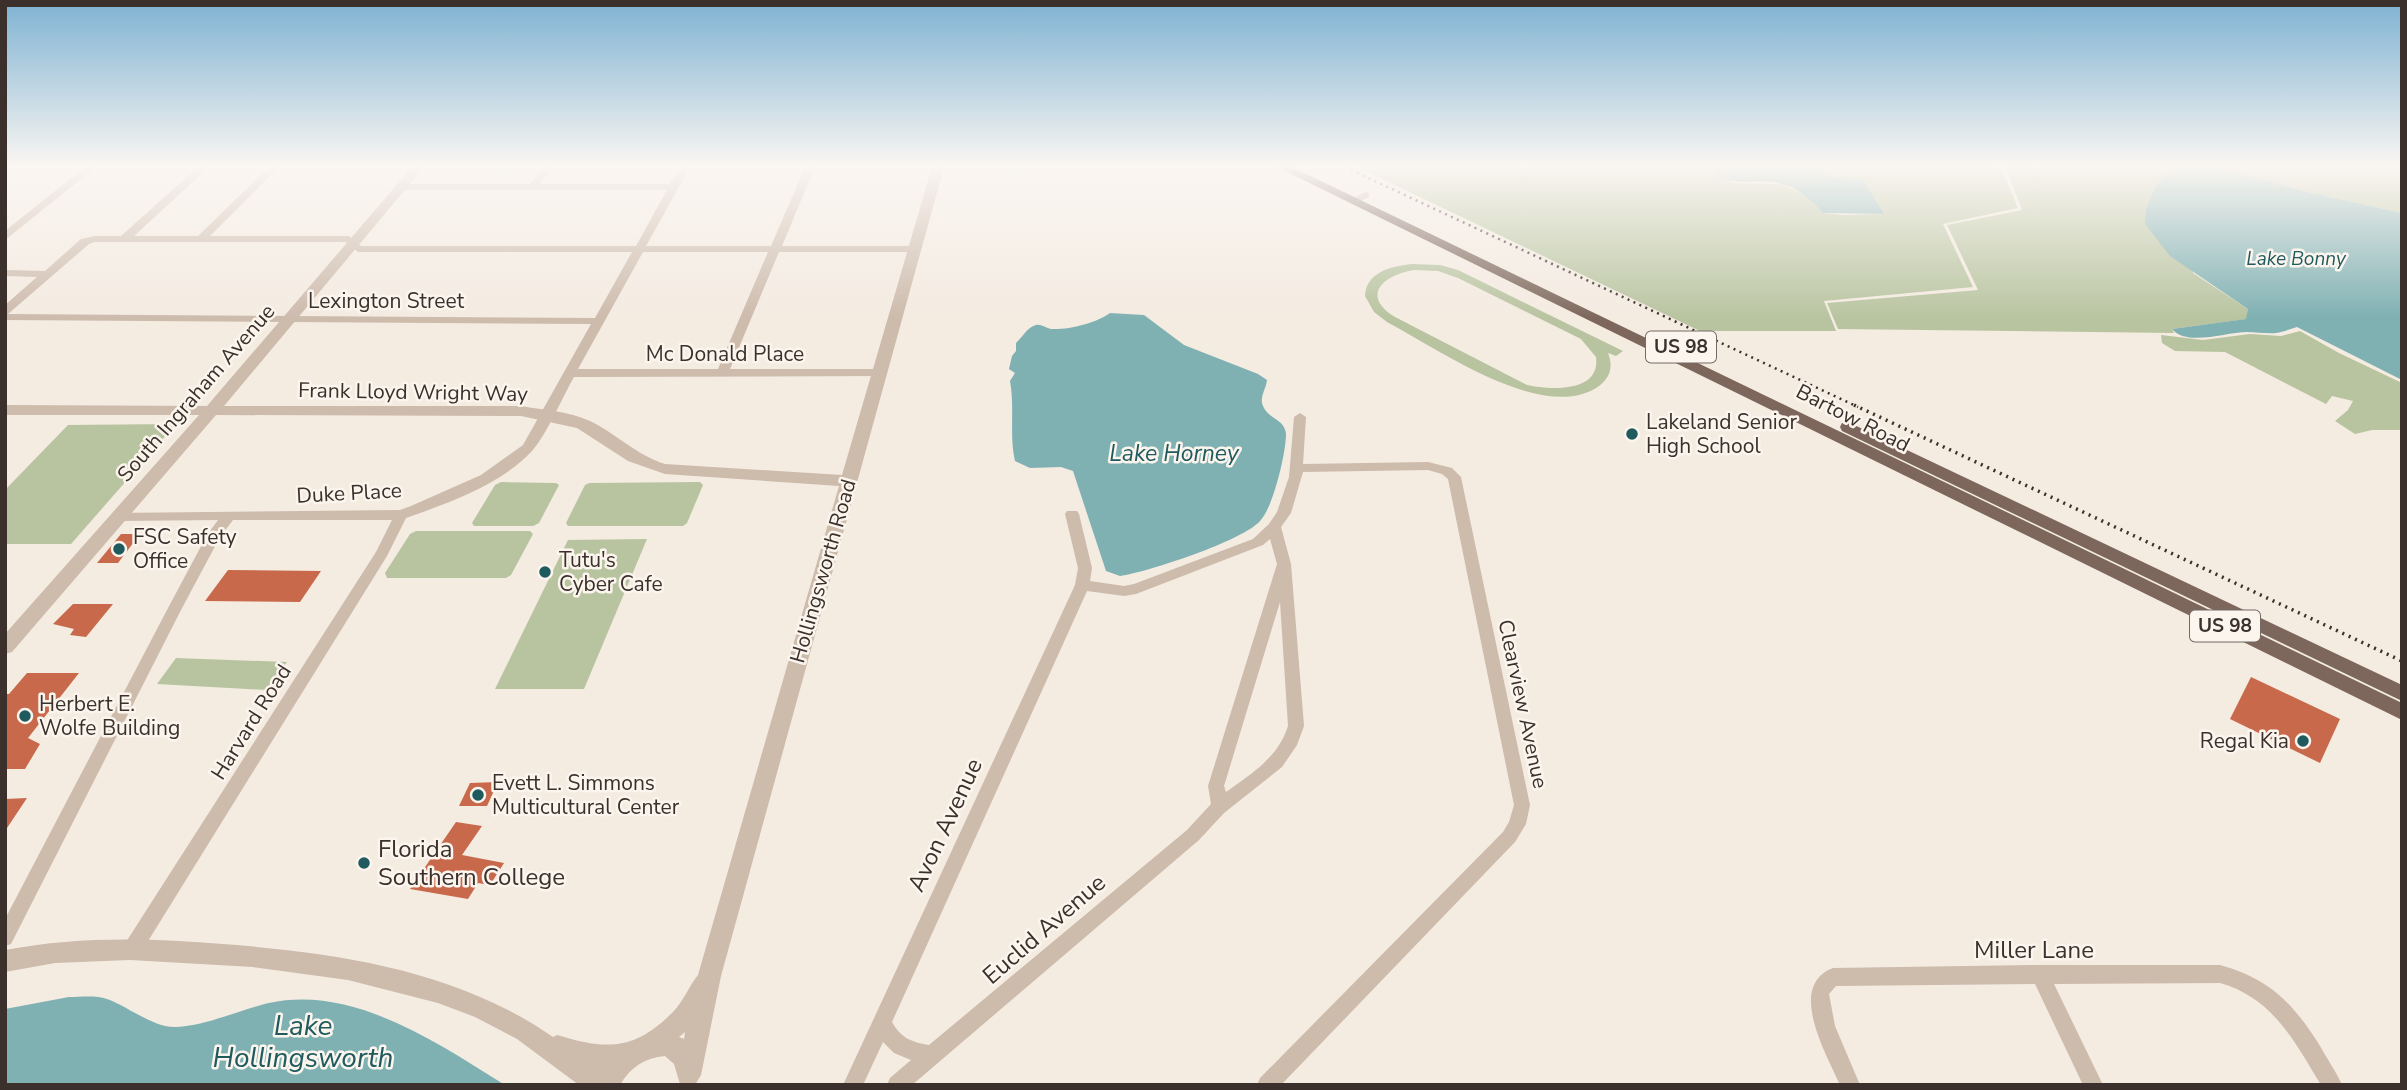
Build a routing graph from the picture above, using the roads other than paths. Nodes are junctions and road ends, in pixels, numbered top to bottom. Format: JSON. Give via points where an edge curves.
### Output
{"nodes":[{"id":1,"x":29,"y":218,"type":"edge"},
{"id":2,"x":147,"y":218,"type":"edge"},
{"id":3,"x":222,"y":218,"type":"edge"},
{"id":4,"x":374,"y":218,"type":"edge"},
{"id":5,"x":657,"y":218,"type":"edge"},
{"id":6,"x":788,"y":218,"type":"edge"},
{"id":7,"x":923,"y":218,"type":"edge"},
{"id":8,"x":1400,"y":218,"type":"edge"},
{"id":9,"x":5,"y":237,"type":"edge"},
{"id":10,"x":124,"y":239,"type":"junction"},
{"id":11,"x":201,"y":239,"type":"junction"},
{"id":12,"x":352,"y":244,"type":"junction"},
{"id":13,"x":639,"y":249,"type":"junction"},
{"id":14,"x":775,"y":249,"type":"junction"},
{"id":15,"x":914,"y":249,"type":"junction"},
{"id":16,"x":5,"y":274,"type":"edge"},
{"id":17,"x":48,"y":274,"type":"junction"},
{"id":18,"x":5,"y":311,"type":"edge"},
{"id":19,"x":5,"y":317,"type":"edge"},
{"id":20,"x":288,"y":319,"type":"junction"},
{"id":21,"x":599,"y":321,"type":"junction"},
{"id":22,"x":571,"y":373,"type":"junction"},
{"id":23,"x":723,"y":373,"type":"junction"},
{"id":24,"x":879,"y":373,"type":"junction"},
{"id":25,"x":5,"y":410,"type":"edge"},
{"id":26,"x":211,"y":411,"type":"junction"},
{"id":27,"x":546,"y":416,"type":"junction"},
{"id":28,"x":1300,"y":417,"type":"dead end"},
{"id":29,"x":1298,"y":468,"type":"junction"},
{"id":30,"x":848,"y":481,"type":"junction"},
{"id":31,"x":1072,"y":514,"type":"dead end"},
{"id":32,"x":401,"y":515,"type":"junction"},
{"id":33,"x":118,"y":516,"type":"junction"},
{"id":34,"x":228,"y":517,"type":"junction"},
{"id":35,"x":1274,"y":527,"type":"junction"},
{"id":36,"x":2052,"y":535,"type":"junction"},
{"id":37,"x":1284,"y":564,"type":"junction"},
{"id":38,"x":1082,"y":585,"type":"junction"},
{"id":39,"x":5,"y":647,"type":"edge"},
{"id":40,"x":2402,"y":694,"type":"edge"},
{"id":41,"x":2402,"y":712,"type":"edge"},
{"id":42,"x":1220,"y":807,"type":"junction"},
{"id":43,"x":5,"y":938,"type":"edge"},
{"id":44,"x":133,"y":948,"type":"junction"},
{"id":45,"x":5,"y":961,"type":"edge"},
{"id":46,"x":2040,"y":974,"type":"junction"},
{"id":47,"x":709,"y":976,"type":"junction"},
{"id":48,"x":882,"y":1022,"type":"junction"},
{"id":49,"x":548,"y":1044,"type":"junction"},
{"id":50,"x":639,"y":1050,"type":"junction"},
{"id":51,"x":932,"y":1055,"type":"junction"},
{"id":52,"x":688,"y":1082,"type":"edge"},
{"id":53,"x":598,"y":1085,"type":"edge"},
{"id":54,"x":607,"y":1085,"type":"edge"},
{"id":55,"x":853,"y":1085,"type":"edge"},
{"id":56,"x":897,"y":1085,"type":"edge"},
{"id":57,"x":1266,"y":1085,"type":"edge"},
{"id":58,"x":1850,"y":1085,"type":"edge"},
{"id":59,"x":2093,"y":1085,"type":"edge"},
{"id":60,"x":2332,"y":1085,"type":"edge"}],
"edges":[{"from":1,"to":9,"type":"street"},
{"from":2,"to":10,"type":"street"},
{"from":3,"to":11,"type":"street"},
{"from":4,"to":12,"type":"street","name":"South Ingraham Avenue"},
{"from":5,"to":13,"type":"street","name":"Duke Place"},
{"from":6,"to":14,"type":"street"},
{"from":7,"to":15,"type":"street","name":"Hollingsworth Road"},
{"from":8,"to":36,"type":"main road","name":"Bartow Road","number":"US 98"},
{"from":10,"to":11,"type":"street"},
{"from":10,"to":17,"type":"street","via":[[85,241]]},
{"from":11,"to":12,"type":"street","via":[[349,239]]},
{"from":12,"to":13,"type":"street","via":[[358,249]]},
{"from":12,"to":20,"type":"street","name":"South Ingraham Avenue"},
{"from":13,"to":14,"type":"street"},
{"from":13,"to":21,"type":"street","name":"Duke Place"},
{"from":14,"to":15,"type":"street"},
{"from":14,"to":23,"type":"street"},
{"from":15,"to":24,"type":"street","name":"Hollingsworth Road"},
{"from":16,"to":17,"type":"street"},
{"from":17,"to":18,"type":"street"},
{"from":19,"to":20,"type":"street","name":"Lexington Street"},
{"from":20,"to":21,"type":"street","name":"Lexington Street"},
{"from":20,"to":26,"type":"street","name":"South Ingraham Avenue"},
{"from":21,"to":22,"type":"street","name":"Duke Place"},
{"from":22,"to":23,"type":"street","name":"Mc Donald Place"},
{"from":22,"to":27,"type":"street","name":"Duke Place"},
{"from":23,"to":24,"type":"street","name":"Mc Donald Place"},
{"from":24,"to":30,"type":"street","name":"Hollingsworth Road"},
{"from":25,"to":26,"type":"street","name":"Frank Lloyd Wright Way"},
{"from":26,"to":27,"type":"street","name":"Frank Lloyd Wright Way","via":[[522,411]]},
{"from":26,"to":33,"type":"street","name":"South Ingraham Avenue"},
{"from":27,"to":30,"type":"street","name":"Frank Lloyd Wright Way","via":[[589,428],[642,464],[665,469]]},
{"from":27,"to":32,"type":"street","name":"Duke Place","via":[[528,448],[509,464]]},
{"from":28,"to":29,"type":"street"},
{"from":29,"to":35,"type":"street","via":[[1284,513]]},
{"from":29,"to":57,"type":"street","name":"Clearview Avenue","via":[[1428,466],[1454,477],[1522,806],[1509,838]]},
{"from":30,"to":47,"type":"street","name":"Hollingsworth Road"},
{"from":31,"to":38,"type":"street","via":[[1085,568]]},
{"from":32,"to":34,"type":"street","name":"Duke Place"},
{"from":32,"to":44,"type":"street","name":"Harvard Road","via":[[382,553]]},
{"from":33,"to":34,"type":"street","name":"Duke Place"},
{"from":33,"to":39,"type":"street","name":"South Ingraham Avenue"},
{"from":34,"to":43,"type":"street","via":[[214,535]]},
{"from":35,"to":37,"type":"street","name":"Euclid Avenue"},
{"from":35,"to":38,"type":"street","via":[[1258,542],[1136,589]]},
{"from":36,"to":40,"type":"main road","name":"Bartow Road","number":"US 98"},
{"from":36,"to":41,"type":"main road","name":"Bartow Road","number":"US 98"},
{"from":37,"to":42,"type":"street","via":[[1216,786]]},
{"from":37,"to":42,"type":"street","name":"Euclid Avenue","via":[[1296,726],[1293,741],[1281,758]]},
{"from":38,"to":48,"type":"street","name":"Avon Avenue"},
{"from":42,"to":51,"type":"street","name":"Euclid Avenue","via":[[1193,835]]},
{"from":44,"to":45,"type":"street","via":[[60,951]]},
{"from":44,"to":49,"type":"street","via":[[283,958],[394,977],[453,996]]},
{"from":46,"to":58,"type":"street","name":"Miller Lane","via":[[1843,976],[1825,983],[1819,997],[1822,1011]]},
{"from":46,"to":59,"type":"street"},
{"from":46,"to":60,"type":"street","name":"Miller Lane","via":[[2236,977],[2278,1003]]},
{"from":47,"to":50,"type":"street","name":"Hollingsworth Road","via":[[683,1019]]},
{"from":47,"to":52,"type":"street","name":"Hollingsworth Road"},
{"from":48,"to":51,"type":"street","via":[[889,1038],[907,1051]]},
{"from":48,"to":55,"type":"street","name":"Avon Avenue"},
{"from":49,"to":50,"type":"street","via":[[593,1058]]},
{"from":49,"to":53,"type":"street"},
{"from":50,"to":52,"type":"street","via":[[660,1044],[678,1049],[684,1056]]},
{"from":50,"to":54,"type":"street","name":"Hollingsworth Road","via":[[613,1071]]},
{"from":51,"to":56,"type":"street","name":"Euclid Avenue"}]}
